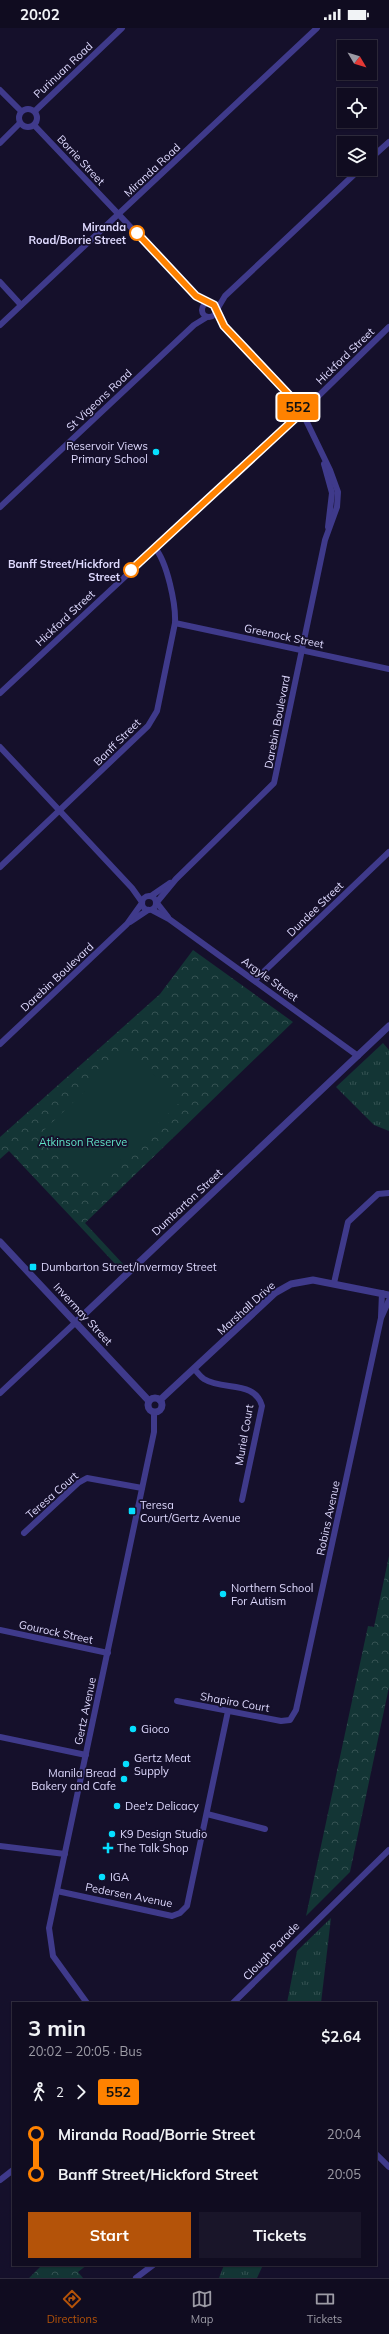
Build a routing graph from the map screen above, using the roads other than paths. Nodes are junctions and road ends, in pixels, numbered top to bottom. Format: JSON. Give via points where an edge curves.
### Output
{"nodes":[{"id":1,"x":122,"y":28,"type":"edge"},
{"id":2,"x":317,"y":28,"type":"edge"},
{"id":3,"x":0,"y":90,"type":"edge"},
{"id":4,"x":21,"y":111,"type":"junction"},
{"id":5,"x":35,"y":111,"type":"junction"},
{"id":6,"x":20,"y":123,"type":"junction"},
{"id":7,"x":34,"y":125,"type":"junction"},
{"id":8,"x":389,"y":142,"type":"edge"},
{"id":9,"x":0,"y":143,"type":"edge"},
{"id":10,"x":377,"y":153,"type":"edge"},
{"id":11,"x":353,"y":176,"type":"edge"},
{"id":12,"x":119,"y":215,"type":"junction"},
{"id":13,"x":0,"y":282,"type":"edge"},
{"id":14,"x":196,"y":296,"type":"junction"},
{"id":15,"x":225,"y":296,"type":"junction"},
{"id":16,"x":210,"y":304,"type":"junction"},
{"id":17,"x":21,"y":305,"type":"junction"},
{"id":18,"x":202,"y":310,"type":"junction"},
{"id":19,"x":216,"y":311,"type":"junction"},
{"id":20,"x":208,"y":317,"type":"junction"},
{"id":21,"x":0,"y":325,"type":"edge"},
{"id":22,"x":194,"y":325,"type":"junction"},
{"id":23,"x":224,"y":326,"type":"junction"},
{"id":24,"x":389,"y":327,"type":"edge"},
{"id":25,"x":302,"y":412,"type":"junction"},
{"id":26,"x":0,"y":507,"type":"edge"},
{"id":27,"x":155,"y":548,"type":"junction"},
{"id":28,"x":175,"y":623,"type":"junction"},
{"id":29,"x":301,"y":650,"type":"junction"},
{"id":30,"x":389,"y":669,"type":"edge"},
{"id":31,"x":0,"y":693,"type":"edge"},
{"id":32,"x":0,"y":747,"type":"edge"},
{"id":33,"x":60,"y":812,"type":"junction"},
{"id":34,"x":389,"y":852,"type":"edge"},
{"id":35,"x":0,"y":867,"type":"edge"},
{"id":36,"x":176,"y":879,"type":"junction"},
{"id":37,"x":132,"y":888,"type":"junction"},
{"id":38,"x":150,"y":896,"type":"junction"},
{"id":39,"x":157,"y":902,"type":"junction"},
{"id":40,"x":142,"y":903,"type":"junction"},
{"id":41,"x":150,"y":910,"type":"junction"},
{"id":42,"x":169,"y":918,"type":"junction"},
{"id":43,"x":127,"y":924,"type":"junction"},
{"id":44,"x":255,"y":980,"type":"junction"},
{"id":45,"x":389,"y":1026,"type":"edge"},
{"id":46,"x":0,"y":1044,"type":"edge"},
{"id":47,"x":358,"y":1056,"type":"junction"},
{"id":48,"x":389,"y":1193,"type":"edge"},
{"id":49,"x":0,"y":1242,"type":"edge"},
{"id":50,"x":334,"y":1283,"type":"junction"},
{"id":51,"x":386,"y":1294,"type":"edge"},
{"id":52,"x":389,"y":1300,"type":"edge"},
{"id":53,"x":381,"y":1318,"type":"junction"},
{"id":54,"x":76,"y":1322,"type":"junction"},
{"id":55,"x":195,"y":1370,"type":"junction"},
{"id":56,"x":0,"y":1393,"type":"edge"},
{"id":57,"x":149,"y":1400,"type":"junction"},
{"id":58,"x":160,"y":1400,"type":"junction"},
{"id":59,"x":154,"y":1413,"type":"junction"},
{"id":60,"x":142,"y":1488,"type":"junction"},
{"id":61,"x":242,"y":1500,"type":"dead end"},
{"id":62,"x":24,"y":1533,"type":"dead end"},
{"id":63,"x":0,"y":1630,"type":"edge"},
{"id":64,"x":108,"y":1653,"type":"junction"},
{"id":65,"x":177,"y":1701,"type":"dead end"},
{"id":66,"x":228,"y":1711,"type":"junction"},
{"id":67,"x":290,"y":1720,"type":"joint"},
{"id":68,"x":0,"y":1737,"type":"edge"},
{"id":69,"x":86,"y":1755,"type":"junction"},
{"id":70,"x":207,"y":1814,"type":"junction"},
{"id":71,"x":265,"y":1829,"type":"dead end"},
{"id":72,"x":0,"y":1846,"type":"edge"},
{"id":73,"x":389,"y":1850,"type":"edge"},
{"id":74,"x":65,"y":1854,"type":"junction"},
{"id":75,"x":57,"y":1891,"type":"junction"},
{"id":76,"x":86,"y":2002,"type":"edge"},
{"id":77,"x":234,"y":2002,"type":"edge"},
{"id":78,"x":377,"y":2155,"type":"edge"},
{"id":79,"x":389,"y":2167,"type":"edge"},
{"id":80,"x":12,"y":2171,"type":"edge"},
{"id":81,"x":0,"y":2180,"type":"edge"},
{"id":82,"x":152,"y":2266,"type":"edge"},
{"id":83,"x":136,"y":2278,"type":"edge"}],
"edges":[{"from":1,"to":5,"type":"street","name":"Purinuan Road"},
{"from":2,"to":12,"type":"street","name":"Miranda Road"},
{"from":3,"to":4,"type":"street"},
{"from":4,"to":5,"type":"street","via":[[29,108]]},
{"from":4,"to":6,"type":"street"},
{"from":5,"to":7,"type":"street","via":[[38,118]]},
{"from":6,"to":7,"type":"street","via":[[28,127]]},
{"from":6,"to":9,"type":"street"},
{"from":7,"to":12,"type":"street","name":"Borrie Street"},
{"from":8,"to":10,"type":"street"},
{"from":11,"to":15,"type":"street"},
{"from":12,"to":14,"type":"street","name":"Borrie Street"},
{"from":12,"to":17,"type":"street","name":"Miranda Road"},
{"from":13,"to":17,"type":"street"},
{"from":14,"to":16,"type":"street","name":"Borrie Street"},
{"from":14,"to":18,"type":"street","name":"Borrie Street"},
{"from":15,"to":16,"type":"street"},
{"from":15,"to":19,"type":"street"},
{"from":16,"to":18,"type":"street"},
{"from":16,"to":19,"type":"street"},
{"from":17,"to":21,"type":"street","name":"Miranda Road"},
{"from":18,"to":20,"type":"street","name":"Borrie Street"},
{"from":18,"to":22,"type":"street","name":"St Vigeons Road"},
{"from":19,"to":20,"type":"street","name":"St Vigeons Road"},
{"from":19,"to":23,"type":"street"},
{"from":20,"to":22,"type":"street","name":"St Vigeons Road"},
{"from":20,"to":23,"type":"street"},
{"from":22,"to":26,"type":"street","name":"St Vigeons Road"},
{"from":23,"to":25,"type":"street"},
{"from":24,"to":25,"type":"street","name":"Hickford Street"},
{"from":25,"to":27,"type":"street","name":"Hickford Street"},
{"from":25,"to":29,"type":"street","name":"Darebin Boulevard","via":[[322,457],[332,493],[328,531]]},
{"from":27,"to":28,"type":"street","name":"Banff Street","via":[[162,556],[176,612]]},
{"from":27,"to":31,"type":"street","name":"Hickford Street"},
{"from":28,"to":29,"type":"street","name":"Greenock Street"},
{"from":28,"to":33,"type":"street","name":"Banff Street","via":[[157,711],[148,726]]},
{"from":29,"to":30,"type":"street","name":"Greenock Street"},
{"from":29,"to":36,"type":"street","name":"Darebin Boulevard","via":[[274,783]]},
{"from":32,"to":33,"type":"street"},
{"from":33,"to":35,"type":"street","name":"Banff Street"},
{"from":33,"to":37,"type":"street"},
{"from":34,"to":44,"type":"street","name":"Dundee Street"},
{"from":36,"to":38,"type":"street","name":"Darebin Boulevard"},
{"from":36,"to":39,"type":"street","name":"Darebin Boulevard"},
{"from":37,"to":38,"type":"street"},
{"from":37,"to":40,"type":"street"},
{"from":38,"to":39,"type":"street","name":"Argyle Street"},
{"from":38,"to":40,"type":"street","name":"Darebin Boulevard"},
{"from":39,"to":41,"type":"street","name":"Darebin Boulevard"},
{"from":39,"to":42,"type":"street","name":"Argyle Street"},
{"from":40,"to":41,"type":"street","name":"Argyle Street"},
{"from":40,"to":43,"type":"street","name":"Darebin Boulevard"},
{"from":41,"to":42,"type":"street","name":"Argyle Street"},
{"from":41,"to":43,"type":"street","name":"Darebin Boulevard"},
{"from":42,"to":44,"type":"street","name":"Argyle Street"},
{"from":43,"to":46,"type":"street","name":"Darebin Boulevard"},
{"from":44,"to":47,"type":"street","name":"Argyle Street"},
{"from":45,"to":47,"type":"street","name":"Dumbarton Street"},
{"from":47,"to":54,"type":"street","name":"Dumbarton Street"},
{"from":48,"to":50,"type":"street","via":[[378,1194],[348,1222]]},
{"from":49,"to":54,"type":"street","name":"Invermay Street"},
{"from":50,"to":51,"type":"street","name":"Marshall Drive"},
{"from":50,"to":55,"type":"street","name":"Marshall Drive","via":[[313,1280],[291,1284],[275,1293]]},
{"from":51,"to":53,"type":"street","name":"Robins Avenue"},
{"from":52,"to":53,"type":"street","name":"Robins Avenue"},
{"from":53,"to":67,"type":"street","name":"Robins Avenue","via":[[296,1710]]},
{"from":54,"to":56,"type":"street","name":"Dumbarton Street"},
{"from":54,"to":57,"type":"street","name":"Invermay Street"},
{"from":55,"to":58,"type":"street","name":"Marshall Drive"},
{"from":55,"to":61,"type":"street","name":"Muriel Court","via":[[204,1379],[253,1391],[260,1397],[262,1406]]},
{"from":57,"to":58,"type":"street"},
{"from":57,"to":59,"type":"street","via":[[148,1408]]},
{"from":58,"to":59,"type":"street","via":[[161,1408]]},
{"from":59,"to":60,"type":"street","name":"Gertz Avenue","via":[[154,1432]]},
{"from":60,"to":62,"type":"street","name":"Teresa Court","via":[[87,1478],[78,1483]]},
{"from":60,"to":64,"type":"street","name":"Gertz Avenue"},
{"from":63,"to":64,"type":"street","name":"Gourock Street"},
{"from":64,"to":69,"type":"street","name":"Gertz Avenue"},
{"from":65,"to":66,"type":"street","name":"Shapiro Court"},
{"from":66,"to":67,"type":"street","name":"Shapiro Court","via":[[281,1721]]},
{"from":66,"to":70,"type":"street","name":"Pedersen Avenue"},
{"from":68,"to":69,"type":"street"},
{"from":69,"to":74,"type":"street","name":"Gertz Avenue"},
{"from":70,"to":71,"type":"street"},
{"from":70,"to":75,"type":"street","name":"Pedersen Avenue","via":[[187,1906],[180,1913],[172,1916]]},
{"from":72,"to":74,"type":"street"},
{"from":73,"to":77,"type":"street","name":"Clough Parade"},
{"from":74,"to":75,"type":"street","name":"Gertz Avenue"},
{"from":75,"to":76,"type":"street","name":"Gertz Avenue","via":[[49,1928],[52,1950],[59,1966]]},
{"from":78,"to":79,"type":"street"},
{"from":80,"to":81,"type":"street"},
{"from":82,"to":83,"type":"street"}]}
